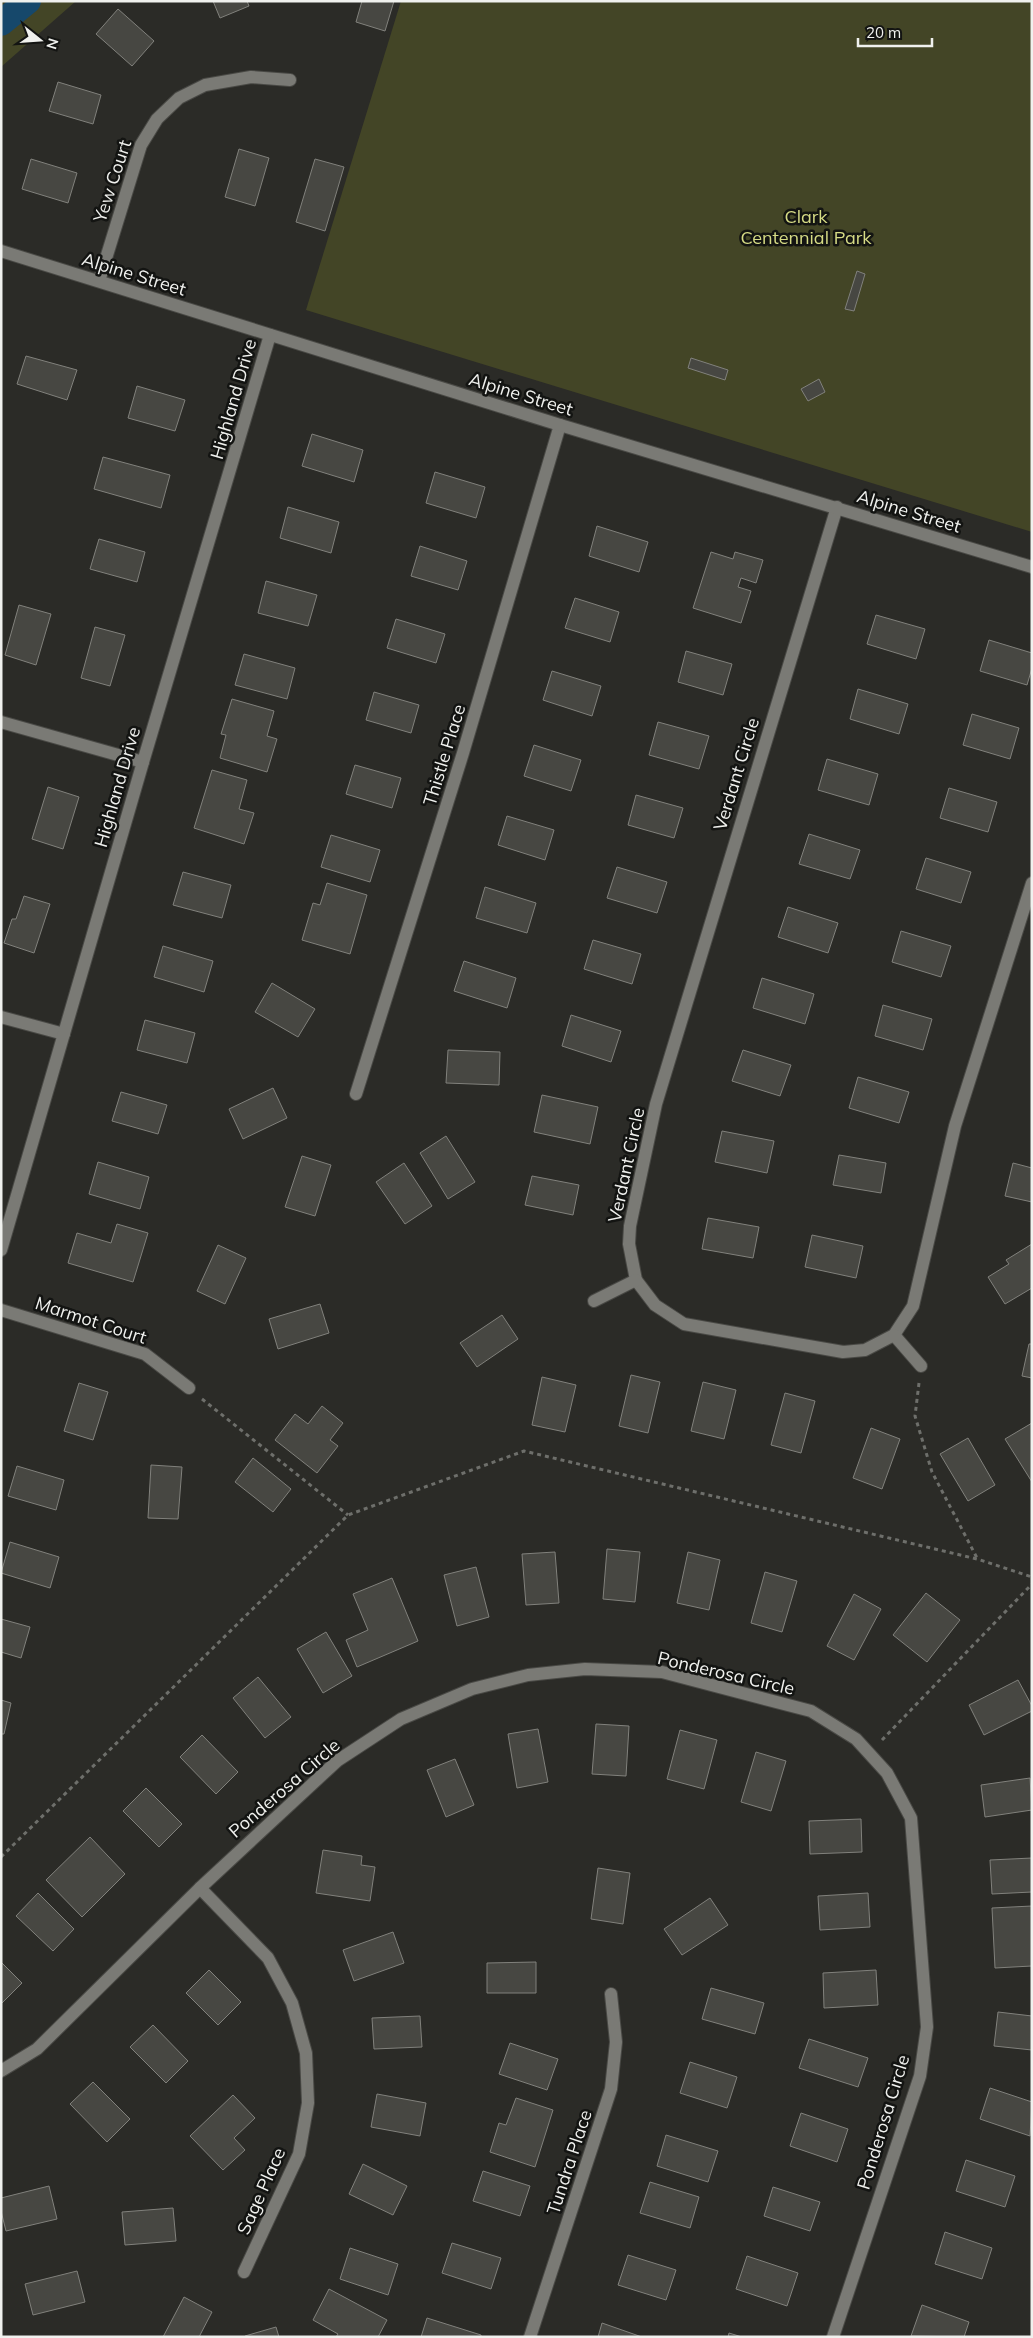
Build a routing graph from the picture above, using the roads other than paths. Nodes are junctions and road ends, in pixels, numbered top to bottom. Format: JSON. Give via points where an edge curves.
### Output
{"nodes":[{"id":1,"x":290,"y":80,"type":"dead end"},
{"id":2,"x":1,"y":251,"type":"edge"},
{"id":3,"x":99,"y":282,"type":"junction"},
{"id":4,"x":270,"y":334,"type":"junction"},
{"id":5,"x":560,"y":425,"type":"junction"},
{"id":6,"x":836,"y":507,"type":"junction"},
{"id":7,"x":1032,"y":567,"type":"edge"},
{"id":8,"x":1,"y":722,"type":"edge"},
{"id":9,"x":142,"y":762,"type":"junction"},
{"id":10,"x":1032,"y":883,"type":"edge"},
{"id":11,"x":1,"y":1017,"type":"edge"},
{"id":12,"x":64,"y":1034,"type":"junction"},
{"id":13,"x":356,"y":1094,"type":"dead end"},
{"id":14,"x":1,"y":1250,"type":"edge"},
{"id":15,"x":636,"y":1280,"type":"junction"},
{"id":16,"x":594,"y":1301,"type":"dead end"},
{"id":17,"x":1,"y":1310,"type":"edge"},
{"id":18,"x":894,"y":1334,"type":"junction"},
{"id":19,"x":921,"y":1366,"type":"road end"},
{"id":20,"x":189,"y":1388,"type":"road end"},
{"id":21,"x":200,"y":1888,"type":"junction"},
{"id":22,"x":611,"y":1994,"type":"dead end"},
{"id":23,"x":1,"y":2071,"type":"edge"},
{"id":24,"x":244,"y":2272,"type":"dead end"},
{"id":25,"x":530,"y":2337,"type":"edge"},
{"id":26,"x":833,"y":2337,"type":"edge"}],
"edges":[{"from":1,"to":3,"type":"street","name":"Yew Court","via":[[251,77],[206,85],[179,98],[157,119],[141,145]]},
{"from":2,"to":3,"type":"street","name":"Alpine Street"},
{"from":3,"to":4,"type":"street","name":"Alpine Street"},
{"from":4,"to":5,"type":"street","name":"Alpine Street"},
{"from":4,"to":9,"type":"street","name":"Highland Drive"},
{"from":5,"to":6,"type":"street","name":"Alpine Street"},
{"from":5,"to":13,"type":"street","name":"Thistle Place","via":[[463,753]]},
{"from":6,"to":7,"type":"street","name":"Alpine Street"},
{"from":6,"to":15,"type":"street","name":"Verdant Circle","via":[[656,1104],[630,1226],[628,1244]]},
{"from":8,"to":9,"type":"street"},
{"from":9,"to":12,"type":"street","name":"Highland Drive"},
{"from":10,"to":18,"type":"street","name":"Verdant Circle","via":[[955,1126],[913,1306]]},
{"from":11,"to":12,"type":"street"},
{"from":12,"to":14,"type":"street","name":"Highland Drive"},
{"from":15,"to":16,"type":"street"},
{"from":15,"to":18,"type":"street","name":"Verdant Circle","via":[[655,1305],[684,1324],[843,1352],[865,1350]]},
{"from":17,"to":20,"type":"street","name":"Marmot Court","via":[[145,1354]]},
{"from":18,"to":19,"type":"street"},
{"from":21,"to":23,"type":"street","name":"Ponderosa Circle","via":[[37,2050]]},
{"from":21,"to":24,"type":"street","name":"Sage Place","via":[[268,1958],[292,2003],[306,2052],[308,2104],[299,2154]]},
{"from":21,"to":26,"type":"street","name":"Ponderosa Circle","via":[[337,1761],[401,1719],[472,1689],[528,1675],[585,1669],[662,1672],[812,1711],[856,1739],[887,1773],[911,1818],[927,2027],[920,2076]]},
{"from":22,"to":25,"type":"street","name":"Tundra Place","via":[[616,2042],[611,2089]]}]}
